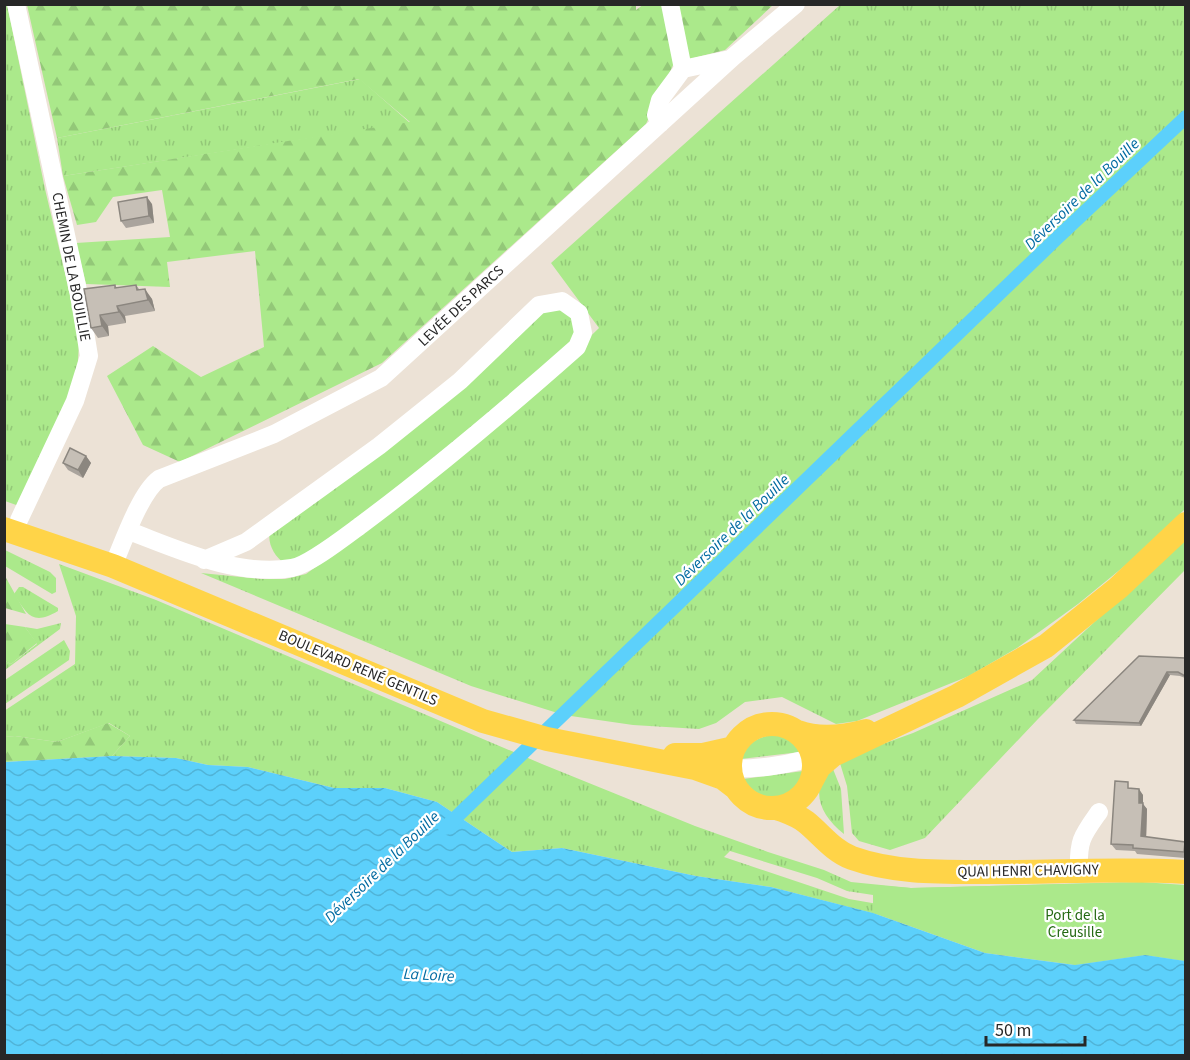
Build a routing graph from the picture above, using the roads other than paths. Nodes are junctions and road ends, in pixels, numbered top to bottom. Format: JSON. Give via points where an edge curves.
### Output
{"nodes":[{"id":1,"x":16,"y":4,"type":"edge"},
{"id":2,"x":670,"y":4,"type":"edge"},
{"id":3,"x":796,"y":4,"type":"edge"},
{"id":4,"x":732,"y":59,"type":"junction"},
{"id":5,"x":683,"y":69,"type":"junction"},
{"id":6,"x":660,"y":124,"type":"junction"},
{"id":7,"x":9,"y":520,"type":"edge"},
{"id":8,"x":1185,"y":524,"type":"edge"},
{"id":9,"x":129,"y":531,"type":"junction"},
{"id":10,"x":204,"y":560,"type":"junction"},
{"id":11,"x":113,"y":566,"type":"junction"},
{"id":12,"x":903,"y":722,"type":"junction"},
{"id":13,"x":798,"y":732,"type":"junction"},
{"id":14,"x":610,"y":750,"type":"junction"},
{"id":15,"x":734,"y":768,"type":"junction"},
{"id":16,"x":812,"y":775,"type":"junction"},
{"id":17,"x":777,"y":808,"type":"junction"},
{"id":18,"x":1099,"y":812,"type":"dead end"},
{"id":19,"x":871,"y":863,"type":"junction"},
{"id":20,"x":1079,"y":870,"type":"junction"},
{"id":21,"x":1185,"y":872,"type":"edge"}],
"edges":[{"from":1,"to":7,"type":"street","name":"CHEMIN DE LA BOUILLIE","via":[[79,295],[88,356],[75,401]]},
{"from":2,"to":5,"type":"street"},
{"from":3,"to":4,"type":"street","name":"LEVÉE DES PARCS"},
{"from":4,"to":5,"type":"street"},
{"from":4,"to":6,"type":"street","name":"LEVÉE DES PARCS"},
{"from":5,"to":6,"type":"street","via":[[660,100],[656,116]]},
{"from":6,"to":9,"type":"street","name":"LEVÉE DES PARCS","via":[[381,378],[274,435],[159,479],[145,495]]},
{"from":7,"to":11,"type":"main road","name":"BOULEVARD RENÉ GENTILS"},
{"from":8,"to":12,"type":"main road","via":[[1118,588],[1046,646]]},
{"from":9,"to":10,"type":"street"},
{"from":9,"to":11,"type":"street","name":"LEVÉE DES PARCS"},
{"from":10,"to":10,"type":"street","via":[[246,542],[379,446],[460,381],[539,305],[562,301],[579,313],[583,333],[577,347],[409,490],[330,548],[294,568],[255,568]]},
{"from":11,"to":14,"type":"main road","name":"BOULEVARD RENÉ GENTILS","via":[[483,721],[547,739]]},
{"from":12,"to":13,"type":"main road","via":[[851,735],[812,738]]},
{"from":12,"to":16,"type":"main road","via":[[833,755]]},
{"from":13,"to":15,"type":"main road","via":[[778,724],[747,731]]},
{"from":13,"to":16,"type":"main road","via":[[809,746]]},
{"from":14,"to":15,"type":"main road","name":"BOULEVARD RENÉ GENTILS","via":[[702,755]]},
{"from":14,"to":15,"type":"main road","name":"BOULEVARD RENÉ GENTILS","via":[[723,778]]},
{"from":15,"to":16,"type":"street","via":[[792,762]]},
{"from":15,"to":17,"type":"main road","name":"QUAI HENRI CHAVIGNY","via":[[744,798],[765,808]]},
{"from":16,"to":17,"type":"main road","via":[[796,801]]},
{"from":16,"to":19,"type":"main road","via":[[822,814],[831,829]]},
{"from":17,"to":19,"type":"main road","name":"QUAI HENRI CHAVIGNY","via":[[807,822],[836,850]]},
{"from":18,"to":20,"type":"street","via":[[1081,838]]},
{"from":19,"to":20,"type":"main road","name":"QUAI HENRI CHAVIGNY","via":[[921,871]]},
{"from":20,"to":21,"type":"main road","name":"QUAI HENRI CHAVIGNY"}]}
